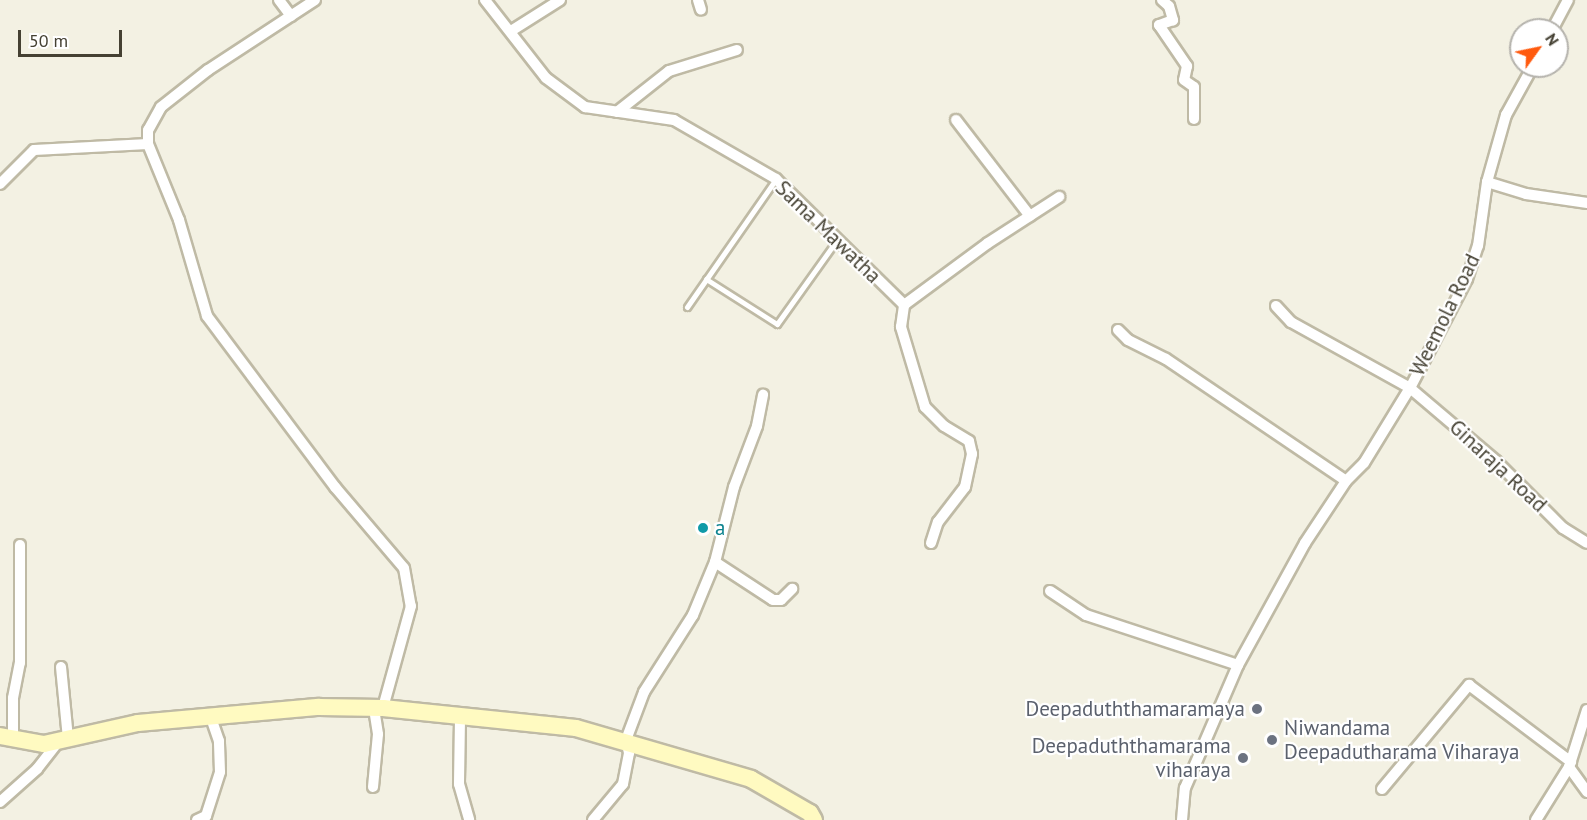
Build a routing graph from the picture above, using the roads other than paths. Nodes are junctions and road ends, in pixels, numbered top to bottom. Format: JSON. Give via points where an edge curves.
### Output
{"nodes":[{"id":1,"x":279,"y":0,"type":"edge"},
{"id":2,"x":315,"y":0,"type":"edge"},
{"id":3,"x":485,"y":0,"type":"edge"},
{"id":4,"x":560,"y":0,"type":"edge"},
{"id":5,"x":1162,"y":0,"type":"edge"},
{"id":6,"x":1568,"y":0,"type":"edge"},
{"id":7,"x":291,"y":16,"type":"junction"},
{"id":8,"x":1558,"y":18,"type":"edge"},
{"id":9,"x":511,"y":31,"type":"junction"},
{"id":10,"x":737,"y":50,"type":"dead end"},
{"id":11,"x":1526,"y":78,"type":"edge"},
{"id":12,"x":617,"y":112,"type":"junction"},
{"id":13,"x":1194,"y":119,"type":"dead end"},
{"id":14,"x":956,"y":120,"type":"dead end"},
{"id":15,"x":148,"y":144,"type":"junction"},
{"id":16,"x":776,"y":179,"type":"junction"},
{"id":17,"x":1487,"y":182,"type":"junction"},
{"id":18,"x":0,"y":184,"type":"edge"},
{"id":19,"x":1059,"y":197,"type":"dead end"},
{"id":20,"x":1587,"y":203,"type":"edge"},
{"id":21,"x":1030,"y":216,"type":"junction"},
{"id":22,"x":837,"y":240,"type":"junction"},
{"id":23,"x":706,"y":279,"type":"junction"},
{"id":24,"x":904,"y":305,"type":"junction"},
{"id":25,"x":1276,"y":306,"type":"dead end"},
{"id":26,"x":687,"y":307,"type":"dead end"},
{"id":27,"x":1118,"y":330,"type":"dead end"},
{"id":28,"x":1410,"y":388,"type":"junction"},
{"id":29,"x":763,"y":395,"type":"dead end"},
{"id":30,"x":1346,"y":481,"type":"junction"},
{"id":31,"x":931,"y":543,"type":"dead end"},
{"id":32,"x":1587,"y":543,"type":"edge"},
{"id":33,"x":20,"y":545,"type":"dead end"},
{"id":34,"x":715,"y":562,"type":"junction"},
{"id":35,"x":792,"y":589,"type":"dead end"},
{"id":36,"x":1050,"y":591,"type":"dead end"},
{"id":37,"x":1238,"y":665,"type":"junction"},
{"id":38,"x":62,"y":667,"type":"dead end"},
{"id":39,"x":378,"y":708,"type":"junction"},
{"id":40,"x":1587,"y":710,"type":"edge"},
{"id":41,"x":210,"y":715,"type":"junction"},
{"id":42,"x":460,"y":719,"type":"junction"},
{"id":43,"x":7,"y":739,"type":"edge"},
{"id":44,"x":63,"y":740,"type":"junction"},
{"id":45,"x":626,"y":740,"type":"junction"},
{"id":46,"x":1570,"y":765,"type":"junction"},
{"id":47,"x":374,"y":787,"type":"dead end"},
{"id":48,"x":1382,"y":789,"type":"dead end"},
{"id":49,"x":1587,"y":792,"type":"edge"},
{"id":50,"x":0,"y":802,"type":"edge"},
{"id":51,"x":197,"y":820,"type":"edge"},
{"id":52,"x":469,"y":820,"type":"edge"},
{"id":53,"x":593,"y":820,"type":"edge"},
{"id":54,"x":814,"y":820,"type":"edge"},
{"id":55,"x":1182,"y":820,"type":"edge"},
{"id":56,"x":1536,"y":820,"type":"edge"}],
"edges":[{"from":1,"to":7,"type":"street"},
{"from":2,"to":7,"type":"street"},
{"from":3,"to":9,"type":"street","name":"Sama Mawatha"},
{"from":4,"to":9,"type":"street"},
{"from":5,"to":13,"type":"street","via":[[1169,6],[1173,20],[1159,25],[1186,66],[1184,80],[1194,87]]},
{"from":6,"to":8,"type":"street"},
{"from":7,"to":15,"type":"street","via":[[208,70],[161,107],[148,130]]},
{"from":9,"to":12,"type":"street","name":"Sama Mawatha","via":[[554,84],[585,107]]},
{"from":10,"to":12,"type":"street","via":[[669,71]]},
{"from":11,"to":17,"type":"street","name":"Weemola Road","via":[[1506,115]]},
{"from":12,"to":16,"type":"street","name":"Sama Mawatha","via":[[674,120]]},
{"from":14,"to":21,"type":"street"},
{"from":15,"to":18,"type":"street","via":[[34,150]]},
{"from":15,"to":39,"type":"street","via":[[179,220],[207,316],[334,487],[404,568],[411,606]]},
{"from":16,"to":22,"type":"street","name":"Sama Mawatha"},
{"from":16,"to":23,"type":"lane"},
{"from":17,"to":20,"type":"street","via":[[1526,194]]},
{"from":17,"to":28,"type":"street","name":"Weemola Road","via":[[1485,216],[1467,279]]},
{"from":19,"to":21,"type":"street"},
{"from":21,"to":24,"type":"street"},
{"from":22,"to":23,"type":"lane","via":[[777,324]]},
{"from":22,"to":24,"type":"street","name":"Sama Mawatha"},
{"from":23,"to":26,"type":"lane"},
{"from":24,"to":31,"type":"street","via":[[901,327],[925,407],[944,426],[969,441],[972,454],[965,487],[938,522]]},
{"from":25,"to":28,"type":"street","name":"Ginaraja Road","via":[[1291,322]]},
{"from":27,"to":30,"type":"street"},
{"from":28,"to":30,"type":"street","name":"Weemola Road","via":[[1364,464]]},
{"from":28,"to":32,"type":"street","name":"Ginaraja Road","via":[[1496,461],[1563,528]]},
{"from":29,"to":34,"type":"street"},
{"from":30,"to":37,"type":"street","name":"Weemola Road","via":[[1305,543]]},
{"from":33,"to":43,"type":"street","via":[[20,663]]},
{"from":34,"to":35,"type":"street","via":[[773,600],[781,600]]},
{"from":34,"to":45,"type":"street","via":[[693,615],[644,692]]},
{"from":36,"to":37,"type":"street","via":[[1086,615]]},
{"from":37,"to":55,"type":"street","name":"Weemola Road","via":[[1185,788]]},
{"from":38,"to":44,"type":"street"},
{"from":39,"to":41,"type":"street","via":[[319,707]]},
{"from":39,"to":42,"type":"street"},
{"from":39,"to":47,"type":"street"},
{"from":40,"to":46,"type":"street"},
{"from":41,"to":44,"type":"street","via":[[138,723]]},
{"from":41,"to":51,"type":"street","via":[[219,741],[220,772],[206,816]]},
{"from":42,"to":45,"type":"street","via":[[576,728]]},
{"from":42,"to":52,"type":"street","via":[[459,784]]},
{"from":43,"to":44,"type":"street"},
{"from":44,"to":50,"type":"street"},
{"from":45,"to":53,"type":"street","via":[[629,753],[623,783]]},
{"from":45,"to":54,"type":"street","via":[[751,779],[810,813]]},
{"from":46,"to":48,"type":"street","via":[[1469,685]]},
{"from":46,"to":49,"type":"street"},
{"from":46,"to":56,"type":"street"}]}
